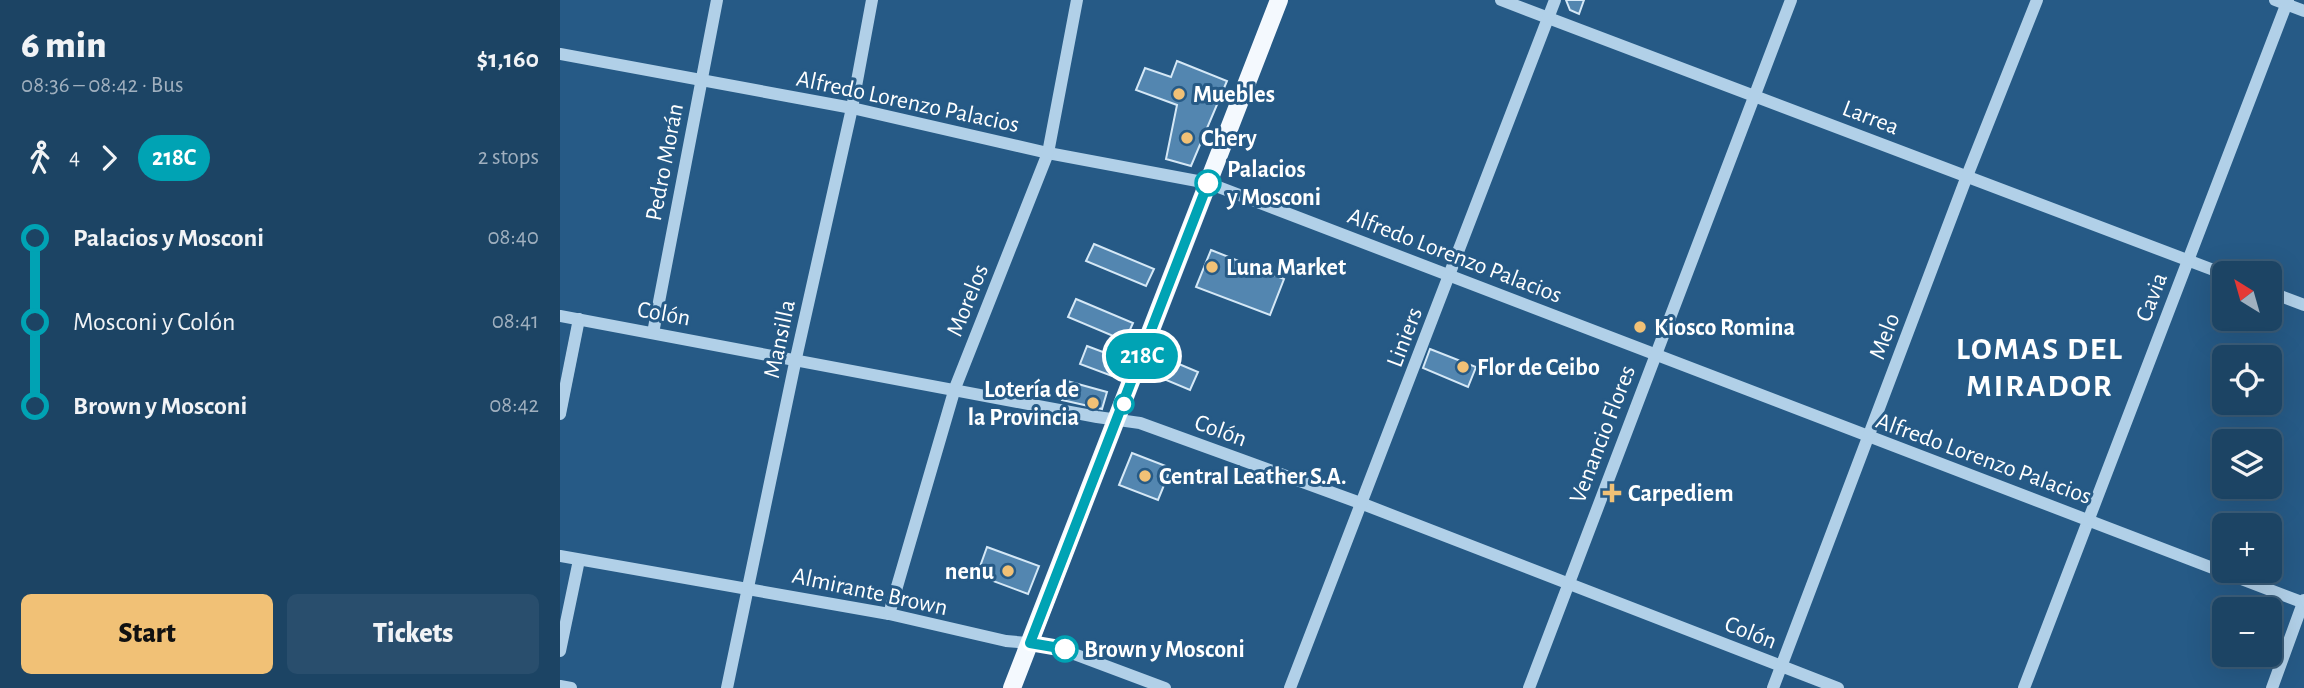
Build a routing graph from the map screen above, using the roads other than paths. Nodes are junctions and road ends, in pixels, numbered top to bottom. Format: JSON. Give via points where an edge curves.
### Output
{"nodes":[{"id":1,"x":717,"y":0,"type":"edge"},
{"id":2,"x":872,"y":0,"type":"edge"},
{"id":3,"x":1077,"y":0,"type":"edge"},
{"id":4,"x":1279,"y":0,"type":"edge"},
{"id":5,"x":1501,"y":0,"type":"edge"},
{"id":6,"x":1555,"y":0,"type":"edge"},
{"id":7,"x":1791,"y":0,"type":"edge"},
{"id":8,"x":2037,"y":0,"type":"edge"},
{"id":9,"x":2283,"y":1,"type":"edge"},
{"id":10,"x":2304,"y":11,"type":"edge"},
{"id":11,"x":1548,"y":17,"type":"junction"},
{"id":12,"x":560,"y":54,"type":"edge"},
{"id":13,"x":702,"y":79,"type":"junction"},
{"id":14,"x":1754,"y":94,"type":"junction"},
{"id":15,"x":852,"y":108,"type":"junction"},
{"id":16,"x":1048,"y":153,"type":"junction"},
{"id":17,"x":1967,"y":176,"type":"junction"},
{"id":18,"x":1208,"y":183,"type":"junction"},
{"id":19,"x":2188,"y":261,"type":"junction"},
{"id":20,"x":2212,"y":270,"type":"edge"},
{"id":21,"x":1451,"y":275,"type":"junction"},
{"id":22,"x":2282,"y":297,"type":"edge"},
{"id":23,"x":2304,"y":305,"type":"edge"},
{"id":24,"x":560,"y":316,"type":"edge"},
{"id":25,"x":579,"y":319,"type":"junction"},
{"id":26,"x":653,"y":333,"type":"junction"},
{"id":27,"x":1655,"y":356,"type":"junction"},
{"id":28,"x":796,"y":358,"type":"junction"},
{"id":29,"x":955,"y":388,"type":"junction"},
{"id":30,"x":560,"y":414,"type":"edge"},
{"id":31,"x":1118,"y":419,"type":"junction"},
{"id":32,"x":1868,"y":438,"type":"junction"},
{"id":33,"x":1363,"y":504,"type":"junction"},
{"id":34,"x":2088,"y":519,"type":"junction"},
{"id":35,"x":560,"y":556,"type":"edge"},
{"id":36,"x":579,"y":559,"type":"junction"},
{"id":37,"x":1567,"y":583,"type":"junction"},
{"id":38,"x":749,"y":588,"type":"junction"},
{"id":39,"x":2304,"y":602,"type":"edge"},
{"id":40,"x":889,"y":614,"type":"junction"},
{"id":41,"x":1030,"y":643,"type":"junction"},
{"id":42,"x":560,"y":651,"type":"edge"},
{"id":43,"x":1782,"y":666,"type":"junction"},
{"id":44,"x":560,"y":686,"type":"edge"},
{"id":45,"x":570,"y":688,"type":"edge"},
{"id":46,"x":727,"y":688,"type":"edge"},
{"id":47,"x":1012,"y":688,"type":"edge"},
{"id":48,"x":1165,"y":688,"type":"edge"},
{"id":49,"x":1290,"y":688,"type":"edge"},
{"id":50,"x":1529,"y":688,"type":"edge"},
{"id":51,"x":1773,"y":688,"type":"edge"},
{"id":52,"x":1838,"y":688,"type":"edge"},
{"id":53,"x":2024,"y":688,"type":"edge"},
{"id":54,"x":2272,"y":688,"type":"edge"}],
"edges":[{"from":1,"to":13,"type":"street","name":"Pedro Morán"},
{"from":2,"to":15,"type":"street","name":"Mansilla"},
{"from":3,"to":16,"type":"street","name":"Morelos"},
{"from":4,"to":18,"type":"main road"},
{"from":5,"to":11,"type":"street","name":"Larrea"},
{"from":6,"to":11,"type":"street","name":"Liniers"},
{"from":7,"to":14,"type":"street","name":"Venancio Flores"},
{"from":8,"to":17,"type":"street","name":"Melo"},
{"from":9,"to":10,"type":"street"},
{"from":9,"to":19,"type":"street","name":"Cavia"},
{"from":11,"to":14,"type":"street","name":"Larrea"},
{"from":11,"to":21,"type":"street","name":"Liniers"},
{"from":12,"to":13,"type":"street","name":"Alfredo Lorenzo Palacios"},
{"from":13,"to":15,"type":"street","name":"Alfredo Lorenzo Palacios"},
{"from":13,"to":26,"type":"street","name":"Pedro Morán"},
{"from":14,"to":17,"type":"street","name":"Larrea"},
{"from":14,"to":27,"type":"street","name":"Venancio Flores"},
{"from":15,"to":16,"type":"street","name":"Alfredo Lorenzo Palacios"},
{"from":15,"to":28,"type":"street","name":"Mansilla"},
{"from":16,"to":18,"type":"street","name":"Alfredo Lorenzo Palacios"},
{"from":16,"to":29,"type":"street","name":"Morelos"},
{"from":17,"to":19,"type":"street","name":"Larrea"},
{"from":17,"to":32,"type":"street","name":"Melo"},
{"from":18,"to":21,"type":"street","name":"Alfredo Lorenzo Palacios"},
{"from":18,"to":31,"type":"main road"},
{"from":19,"to":20,"type":"street","name":"Larrea"},
{"from":19,"to":34,"type":"street","name":"Cavia"},
{"from":21,"to":27,"type":"street","name":"Alfredo Lorenzo Palacios"},
{"from":21,"to":33,"type":"street","name":"Liniers"},
{"from":22,"to":23,"type":"street"},
{"from":24,"to":25,"type":"street","name":"Colón"},
{"from":25,"to":26,"type":"street","name":"Colón"},
{"from":25,"to":30,"type":"street"},
{"from":26,"to":28,"type":"street","name":"Colón"},
{"from":27,"to":32,"type":"street","name":"Alfredo Lorenzo Palacios"},
{"from":27,"to":37,"type":"street","name":"Venancio Flores"},
{"from":28,"to":29,"type":"street","name":"Colón"},
{"from":28,"to":38,"type":"street","name":"Mansilla"},
{"from":29,"to":31,"type":"street","name":"Colón"},
{"from":29,"to":40,"type":"street","name":"Morelos"},
{"from":31,"to":33,"type":"street","name":"Colón"},
{"from":31,"to":41,"type":"main road"},
{"from":32,"to":34,"type":"street","name":"Alfredo Lorenzo Palacios"},
{"from":32,"to":43,"type":"street","name":"Melo"},
{"from":33,"to":37,"type":"street","name":"Colón"},
{"from":33,"to":49,"type":"street","name":"Liniers"},
{"from":34,"to":39,"type":"street","name":"Alfredo Lorenzo Palacios"},
{"from":34,"to":53,"type":"street","name":"Cavia"},
{"from":35,"to":36,"type":"street","name":"Almirante Brown"},
{"from":36,"to":38,"type":"street","name":"Almirante Brown"},
{"from":36,"to":42,"type":"street"},
{"from":37,"to":43,"type":"street","name":"Colón"},
{"from":37,"to":50,"type":"street","name":"Venancio Flores"},
{"from":38,"to":40,"type":"street","name":"Almirante Brown"},
{"from":38,"to":46,"type":"street","name":"Mansilla"},
{"from":39,"to":54,"type":"street"},
{"from":40,"to":41,"type":"street","name":"Almirante Brown"},
{"from":41,"to":47,"type":"main road"},
{"from":41,"to":48,"type":"street","name":"Almirante Brown","via":[[1065,649]]},
{"from":43,"to":51,"type":"street","name":"Melo"},
{"from":43,"to":52,"type":"street","name":"Colón"},
{"from":44,"to":45,"type":"street"}]}
